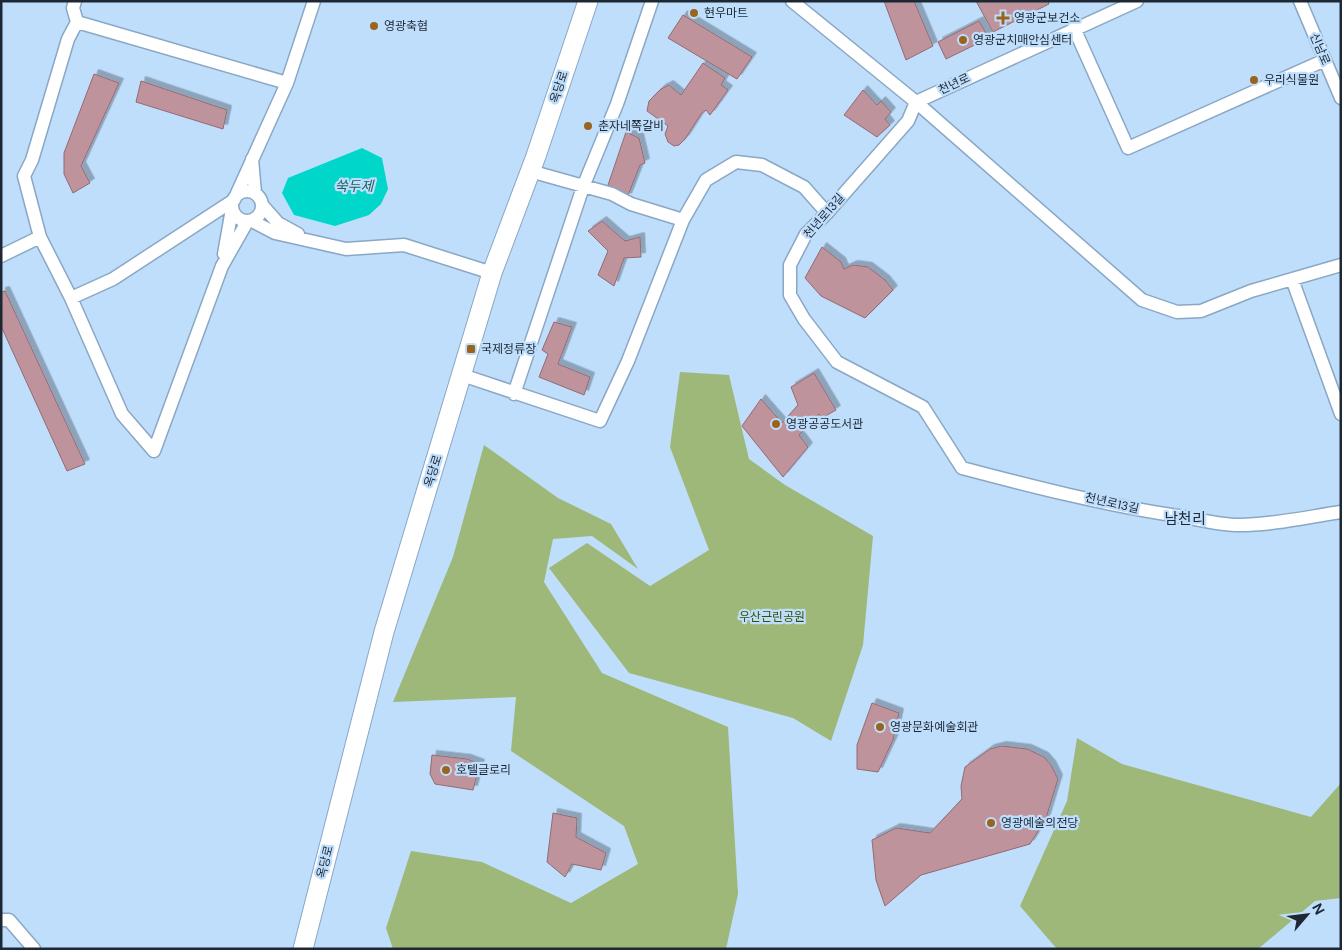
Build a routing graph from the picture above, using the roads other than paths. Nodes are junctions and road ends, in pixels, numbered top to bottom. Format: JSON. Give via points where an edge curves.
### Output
{"nodes":[{"id":1,"x":75,"y":1,"type":"edge"},
{"id":2,"x":314,"y":1,"type":"edge"},
{"id":3,"x":588,"y":1,"type":"edge"},
{"id":4,"x":652,"y":1,"type":"edge"},
{"id":5,"x":792,"y":1,"type":"edge"},
{"id":6,"x":1137,"y":1,"type":"edge"},
{"id":7,"x":1300,"y":1,"type":"edge"},
{"id":8,"x":77,"y":22,"type":"junction"},
{"id":9,"x":1074,"y":28,"type":"junction"},
{"id":10,"x":1325,"y":60,"type":"junction"},
{"id":11,"x":287,"y":83,"type":"junction"},
{"id":12,"x":1341,"y":98,"type":"edge"},
{"id":13,"x":916,"y":102,"type":"junction"},
{"id":14,"x":252,"y":154,"type":"junction"},
{"id":15,"x":530,"y":171,"type":"junction"},
{"id":16,"x":583,"y":187,"type":"junction"},
{"id":17,"x":255,"y":193,"type":"junction"},
{"id":18,"x":233,"y":205,"type":"junction"},
{"id":19,"x":263,"y":206,"type":"junction"},
{"id":20,"x":827,"y":214,"type":"junction"},
{"id":21,"x":682,"y":220,"type":"junction"},
{"id":22,"x":249,"y":222,"type":"junction"},
{"id":23,"x":40,"y":237,"type":"junction"},
{"id":24,"x":309,"y":240,"type":"junction"},
{"id":25,"x":1,"y":256,"type":"edge"},
{"id":26,"x":222,"y":266,"type":"junction"},
{"id":27,"x":1341,"y":266,"type":"edge"},
{"id":28,"x":492,"y":273,"type":"junction"},
{"id":29,"x":1292,"y":279,"type":"junction"},
{"id":30,"x":71,"y":298,"type":"junction"},
{"id":31,"x":462,"y":375,"type":"junction"},
{"id":32,"x":514,"y":394,"type":"junction"},
{"id":33,"x":1341,"y":414,"type":"edge"},
{"id":34,"x":1341,"y":512,"type":"edge"},
{"id":35,"x":1,"y":920,"type":"edge"},
{"id":36,"x":34,"y":949,"type":"edge"},
{"id":37,"x":303,"y":949,"type":"edge"}],
"edges":[{"from":1,"to":8,"type":"street","via":[[73,8]]},
{"from":2,"to":11,"type":"street"},
{"from":3,"to":15,"type":"main road","name":"옥당로"},
{"from":4,"to":16,"type":"street","via":[[617,104]]},
{"from":5,"to":13,"type":"street"},
{"from":6,"to":9,"type":"street","name":"천년로"},
{"from":7,"to":10,"type":"street","name":"신남로"},
{"from":8,"to":11,"type":"street"},
{"from":8,"to":23,"type":"street","via":[[68,39],[32,160],[24,176]]},
{"from":9,"to":10,"type":"street","via":[[1128,148]]},
{"from":9,"to":13,"type":"street","name":"천년로"},
{"from":10,"to":12,"type":"street","name":"신남로"},
{"from":11,"to":14,"type":"street"},
{"from":13,"to":20,"type":"street","name":"천년로13길","via":[[908,121]]},
{"from":13,"to":29,"type":"street","via":[[1142,300],[1177,312],[1201,311],[1250,291]]},
{"from":14,"to":17,"type":"street"},
{"from":14,"to":18,"type":"street"},
{"from":15,"to":16,"type":"street"},
{"from":15,"to":28,"type":"main road","name":"옥당로"},
{"from":16,"to":21,"type":"street","via":[[612,194],[631,204]]},
{"from":16,"to":32,"type":"street"},
{"from":17,"to":18,"type":"street","via":[[241,192]]},
{"from":17,"to":19,"type":"street"},
{"from":18,"to":22,"type":"street","via":[[238,218]]},
{"from":18,"to":26,"type":"street"},
{"from":18,"to":30,"type":"street","via":[[113,279]]},
{"from":19,"to":22,"type":"street","via":[[260,215]]},
{"from":19,"to":24,"type":"street","via":[[278,223]]},
{"from":20,"to":21,"type":"street","via":[[804,187],[762,165],[736,162],[706,180]]},
{"from":20,"to":34,"type":"street","name":"천년로13길","via":[[806,234],[790,265],[790,295],[837,362],[923,407],[962,468],[1059,494],[1238,525]]},
{"from":21,"to":32,"type":"street","via":[[628,362],[600,421]]},
{"from":22,"to":24,"type":"street","via":[[275,233]]},
{"from":22,"to":26,"type":"street"},
{"from":23,"to":25,"type":"street"},
{"from":23,"to":30,"type":"street"},
{"from":24,"to":28,"type":"street","via":[[346,249],[404,245]]},
{"from":26,"to":30,"type":"street","via":[[154,451],[122,414]]},
{"from":27,"to":29,"type":"street"},
{"from":28,"to":31,"type":"main road","name":"옥당로"},
{"from":29,"to":33,"type":"street"},
{"from":31,"to":32,"type":"street"},
{"from":31,"to":37,"type":"main road","name":"옥당로","via":[[384,632]]},
{"from":35,"to":36,"type":"street","via":[[9,920]]}]}
